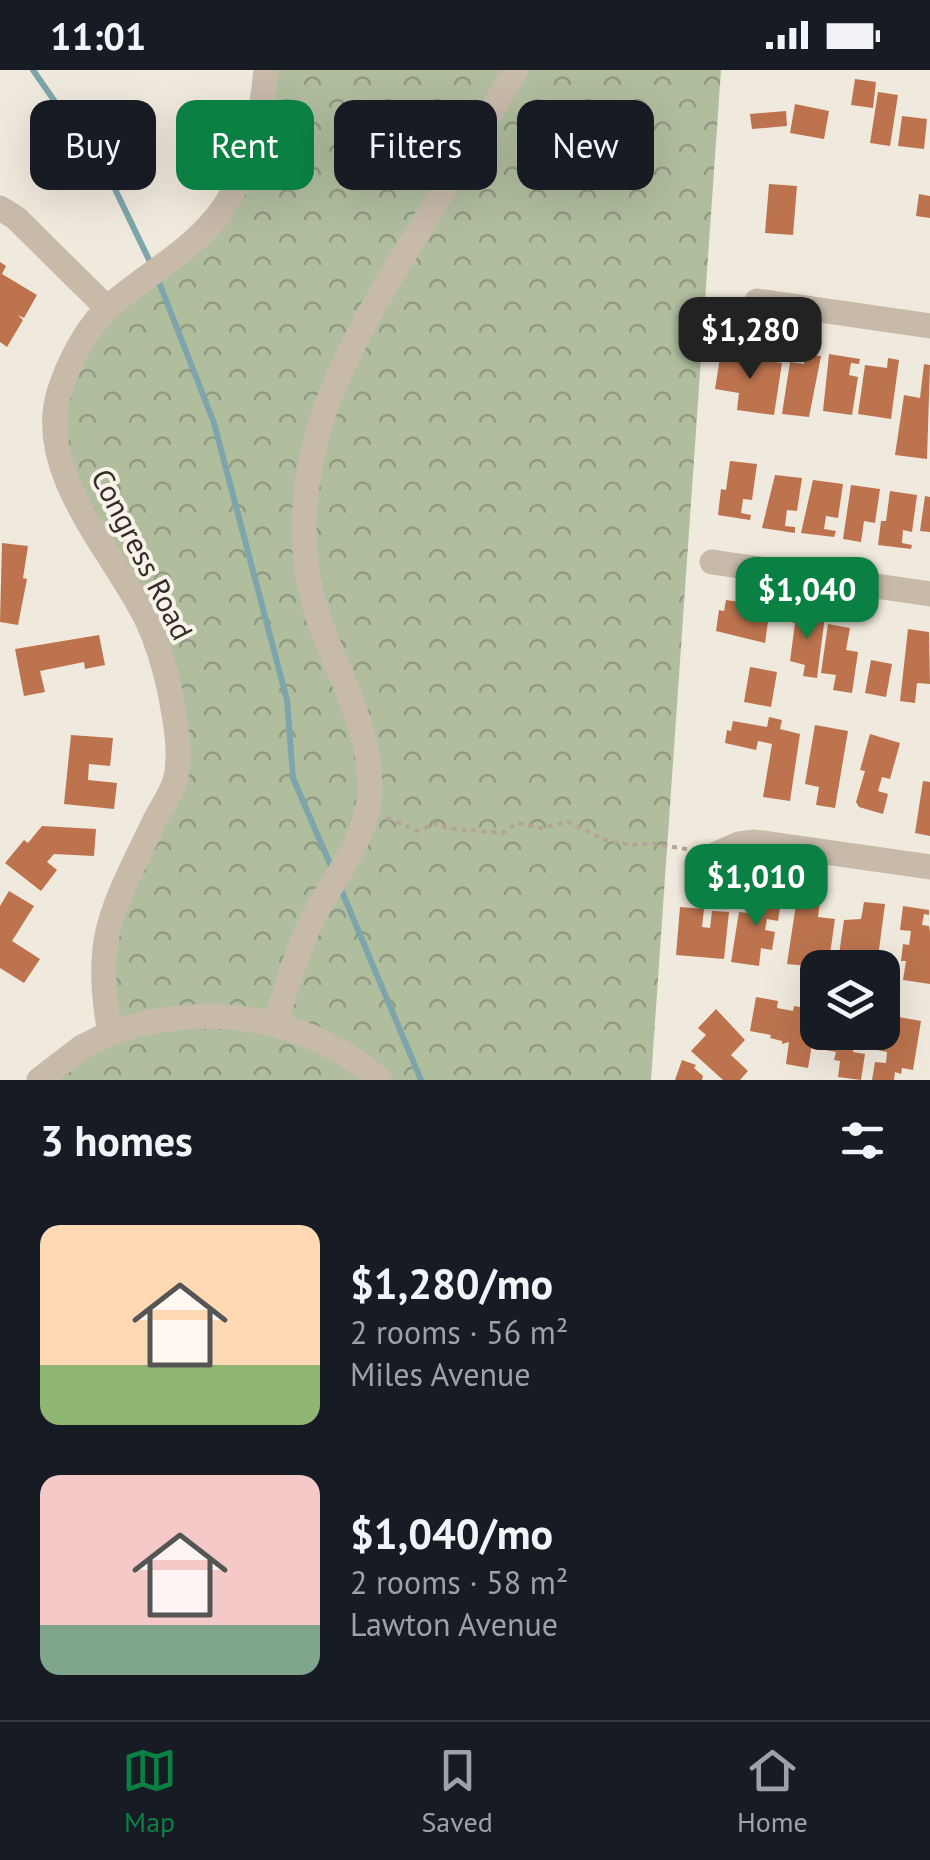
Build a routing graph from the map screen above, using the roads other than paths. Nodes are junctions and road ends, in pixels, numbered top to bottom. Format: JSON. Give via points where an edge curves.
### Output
{"nodes":[{"id":1,"x":516,"y":70,"type":"edge"},
{"id":2,"x":266,"y":74,"type":"edge"},
{"id":3,"x":0,"y":208,"type":"edge"},
{"id":4,"x":757,"y":302,"type":"dead end"},
{"id":5,"x":107,"y":308,"type":"junction"},
{"id":6,"x":930,"y":326,"type":"edge"},
{"id":7,"x":712,"y":562,"type":"dead end"},
{"id":8,"x":930,"y":594,"type":"edge"},
{"id":9,"x":716,"y":854,"type":"road end"},
{"id":10,"x":930,"y":867,"type":"edge"},
{"id":11,"x":276,"y":1022,"type":"junction"},
{"id":12,"x":110,"y":1033,"type":"junction"},
{"id":13,"x":39,"y":1080,"type":"edge"},
{"id":14,"x":380,"y":1080,"type":"edge"}],
"edges":[{"from":1,"to":11,"type":"street","via":[[357,332],[312,459],[304,536],[308,583],[316,620],[363,726],[370,771],[361,829],[309,927]]},
{"from":2,"to":5,"type":"street","name":"Congress Road","via":[[229,200],[182,253]]},
{"from":3,"to":5,"type":"street"},
{"from":4,"to":6,"type":"street"},
{"from":5,"to":12,"type":"street","name":"Congress Road","via":[[80,346],[58,397],[58,454],[79,505],[148,623],[168,683],[178,757],[172,789],[105,933]]},
{"from":7,"to":8,"type":"street"},
{"from":9,"to":10,"type":"street","via":[[755,842]]},
{"from":11,"to":12,"type":"street","via":[[202,1016]]},
{"from":11,"to":14,"type":"street","via":[[345,1054]]},
{"from":12,"to":13,"type":"street"}]}
